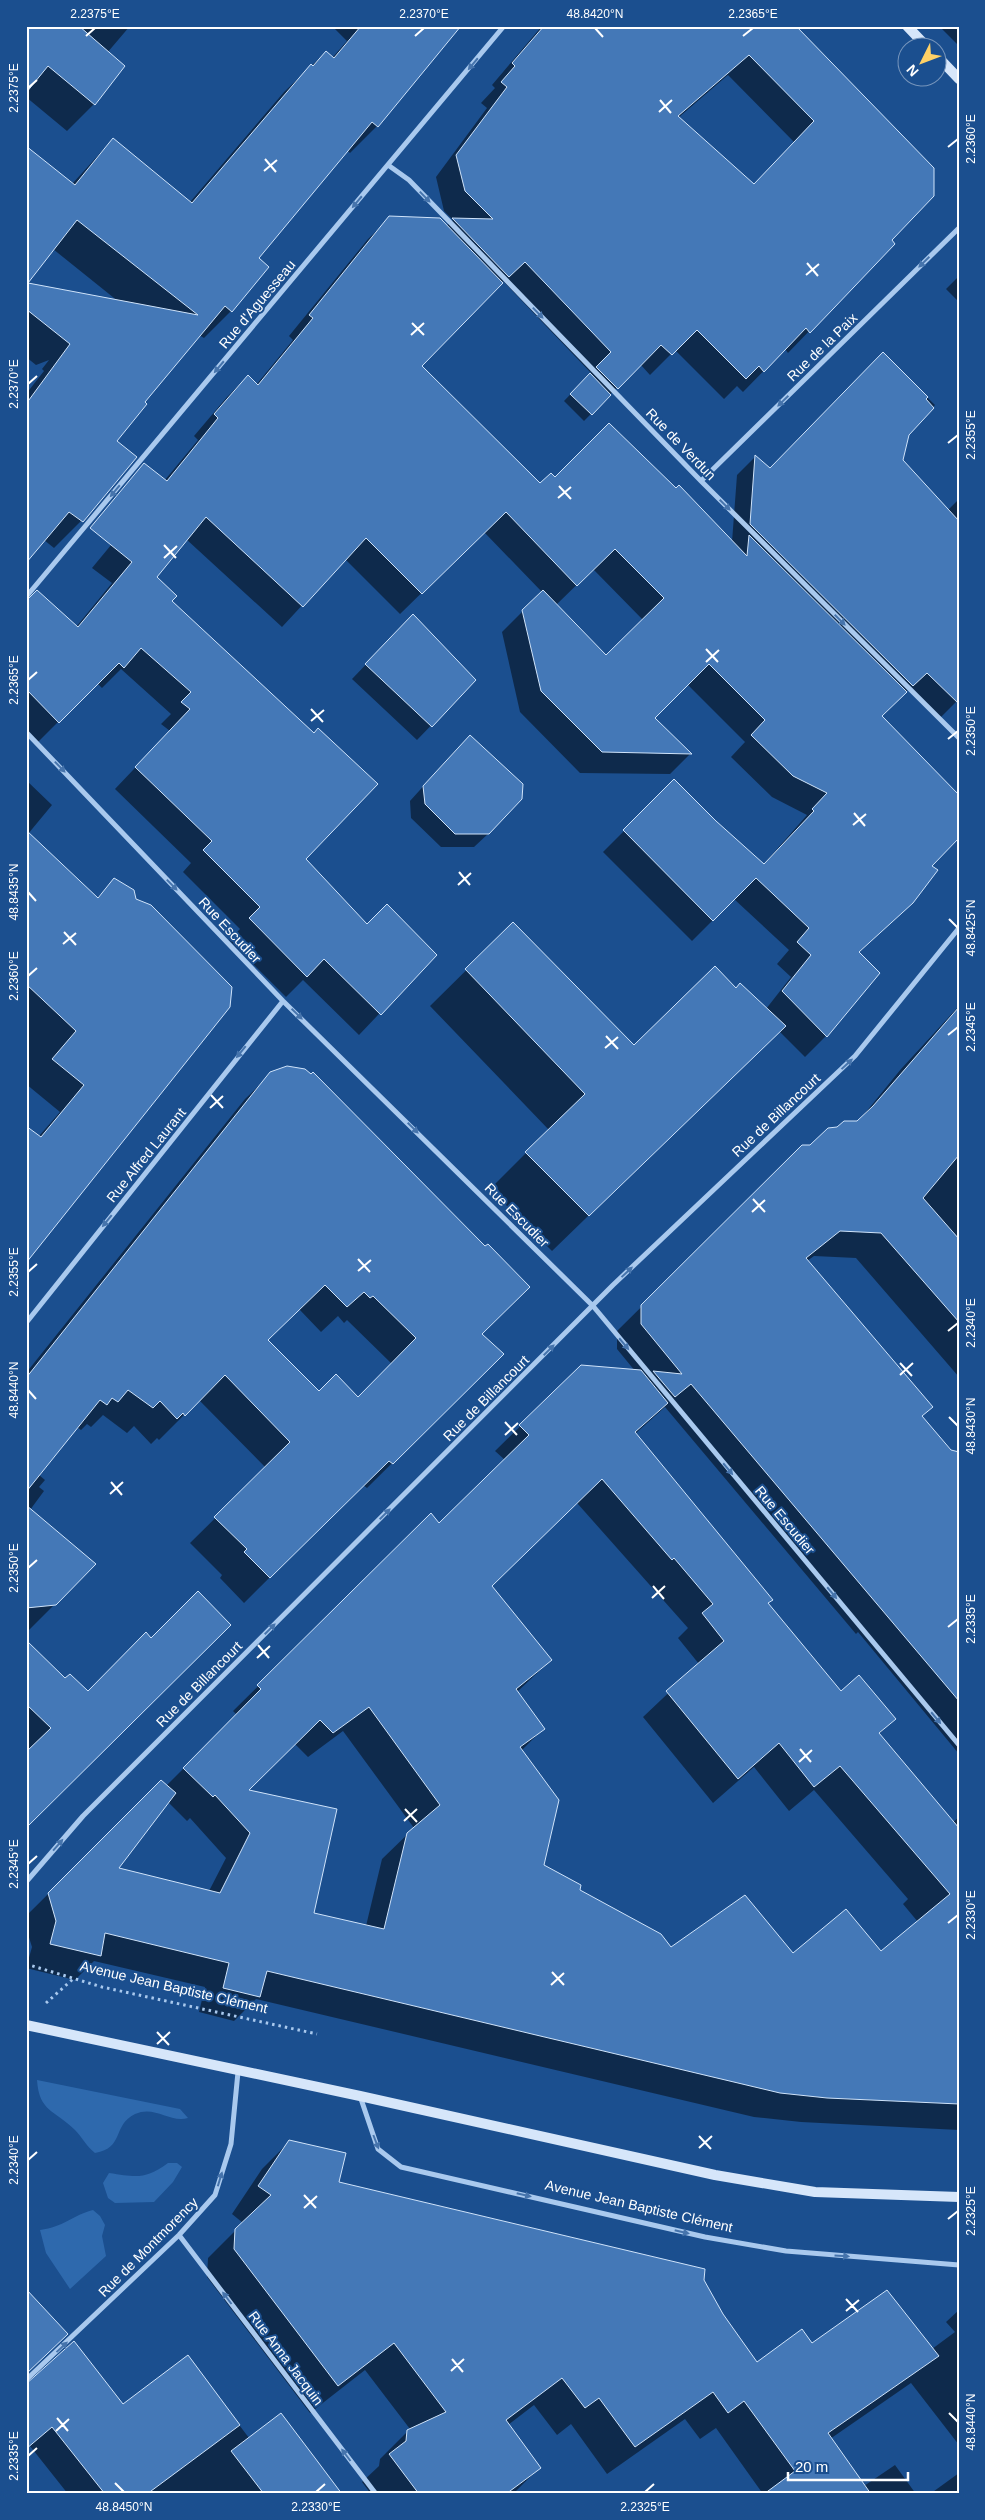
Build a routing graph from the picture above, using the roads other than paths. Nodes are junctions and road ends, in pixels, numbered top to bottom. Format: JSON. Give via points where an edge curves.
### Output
{"nodes":[{"id":1,"x":504,"y":26,"type":"edge"},
{"id":2,"x":907,"y":26,"type":"edge"},
{"id":3,"x":918,"y":38,"type":"edge"},
{"id":4,"x":948,"y":67,"type":"edge"},
{"id":5,"x":959,"y":79,"type":"edge"},
{"id":6,"x":388,"y":165,"type":"junction"},
{"id":7,"x":959,"y":228,"type":"edge"},
{"id":8,"x":701,"y":481,"type":"junction"},
{"id":9,"x":26,"y":597,"type":"edge"},
{"id":10,"x":26,"y":732,"type":"edge"},
{"id":11,"x":959,"y":738,"type":"edge"},
{"id":12,"x":959,"y":928,"type":"edge"},
{"id":13,"x":283,"y":1001,"type":"junction"},
{"id":14,"x":593,"y":1306,"type":"junction"},
{"id":15,"x":26,"y":1322,"type":"edge"},
{"id":16,"x":959,"y":1744,"type":"edge"},
{"id":17,"x":26,"y":1882,"type":"edge"},
{"id":18,"x":26,"y":2025,"type":"edge"},
{"id":19,"x":238,"y":2072,"type":"junction"},
{"id":20,"x":360,"y":2096,"type":"junction"},
{"id":21,"x":959,"y":2197,"type":"edge"},
{"id":22,"x":179,"y":2235,"type":"junction"},
{"id":23,"x":959,"y":2265,"type":"edge"},
{"id":24,"x":26,"y":2380,"type":"edge"},
{"id":25,"x":376,"y":2494,"type":"edge"}],
"edges":[{"from":1,"to":6,"type":"street","name":"Rue d'Aguesseau","one_way":true},
{"from":2,"to":3,"type":"main road"},
{"from":4,"to":5,"type":"main road"},
{"from":6,"to":8,"type":"street","name":"Rue de Verdun","one_way":true,"via":[[410,180]]},
{"from":6,"to":9,"type":"street","name":"Rue d'Aguesseau","one_way":true},
{"from":7,"to":8,"type":"street","name":"Rue de la Paix","one_way":true},
{"from":8,"to":11,"type":"street","name":"Rue de Verdun","one_way":true},
{"from":10,"to":13,"type":"street","name":"Rue Escudier","one_way":true},
{"from":14,"to":12,"type":"street","name":"Rue de Billancourt","one_way":true,"via":[[855,1056]]},
{"from":13,"to":14,"type":"street","name":"Rue Escudier","one_way":true},
{"from":13,"to":15,"type":"street","name":"Rue Alfred Laurant","one_way":true},
{"from":14,"to":16,"type":"street","name":"Rue Escudier","one_way":true},
{"from":17,"to":14,"type":"street","name":"Rue de Billancourt","one_way":true,"via":[[83,1816]]},
{"from":18,"to":19,"type":"main road"},
{"from":19,"to":20,"type":"main road"},
{"from":22,"to":19,"type":"street","name":"Rue de Montmorency","one_way":true,"via":[[215,2195],[231,2144]]},
{"from":20,"to":21,"type":"main road","via":[[715,2175],[806,2191]]},
{"from":20,"to":23,"type":"street","name":"Avenue Jean Baptiste Clément","one_way":true,"via":[[378,2149],[401,2167],[706,2237],[768,2248]]},
{"from":24,"to":22,"type":"street","name":"Rue de Montmorency","one_way":true},
{"from":25,"to":22,"type":"street","name":"Rue Anna Jacquin","one_way":true}]}
